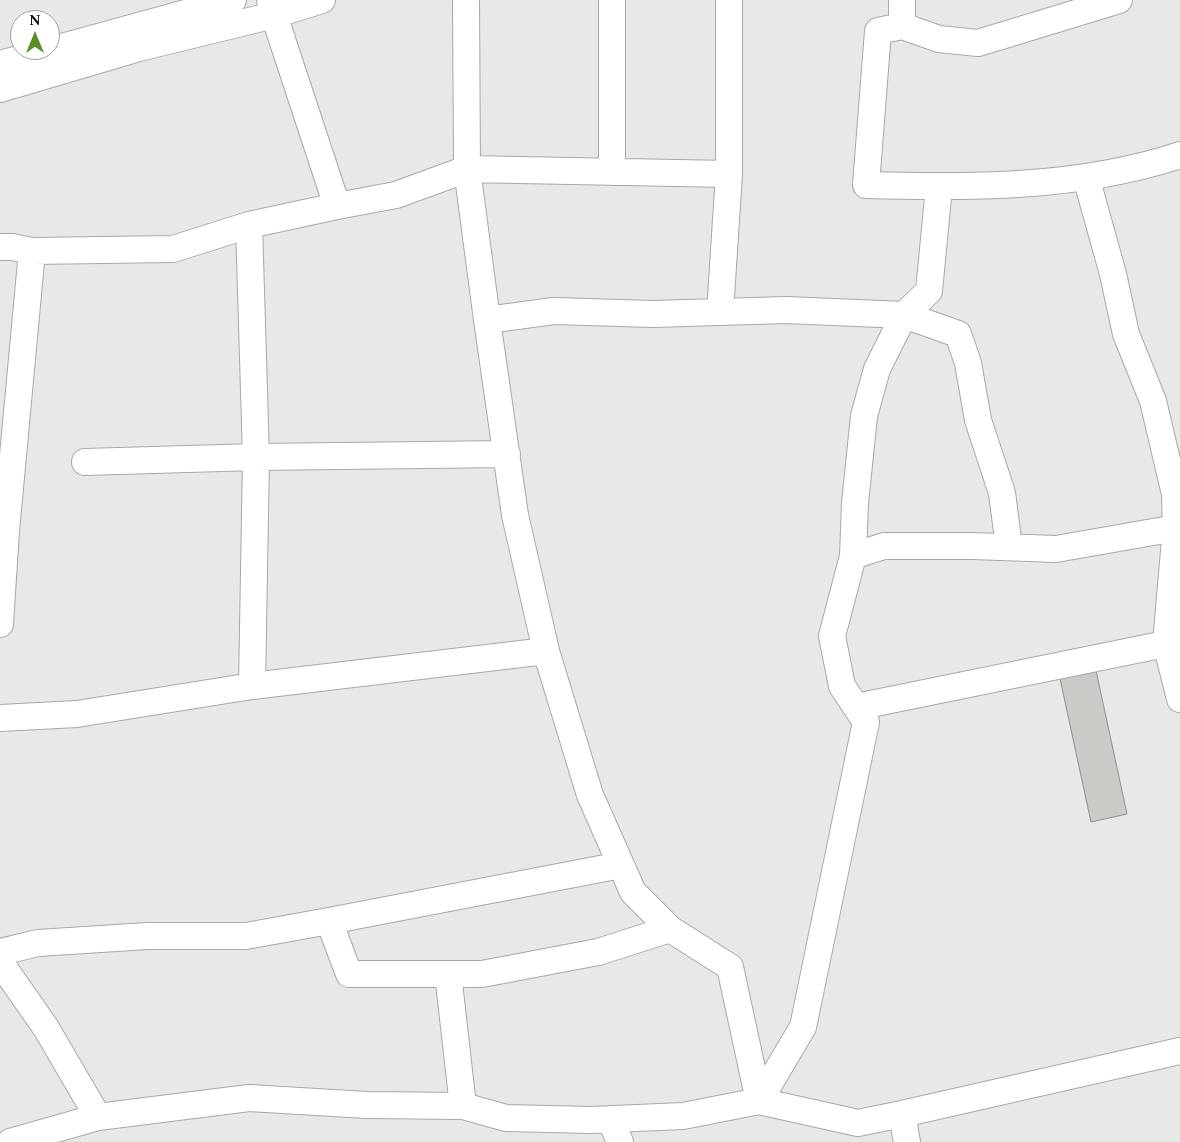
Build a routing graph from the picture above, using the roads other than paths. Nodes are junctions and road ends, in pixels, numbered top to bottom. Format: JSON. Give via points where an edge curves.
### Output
{"nodes":[{"id":1,"x":233,"y":0,"type":"edge"},
{"id":2,"x":322,"y":0,"type":"edge"},
{"id":3,"x":466,"y":0,"type":"edge"},
{"id":4,"x":612,"y":0,"type":"edge"},
{"id":5,"x":729,"y":0,"type":"edge"},
{"id":6,"x":902,"y":0,"type":"edge"},
{"id":7,"x":1119,"y":0,"type":"edge"},
{"id":8,"x":272,"y":8,"type":"edge"},
{"id":9,"x":902,"y":26,"type":"junction"},
{"id":10,"x":0,"y":64,"type":"edge"},
{"id":11,"x":0,"y":89,"type":"edge"},
{"id":12,"x":1180,"y":155,"type":"edge"},
{"id":13,"x":467,"y":169,"type":"junction"},
{"id":14,"x":612,"y":172,"type":"junction"},
{"id":15,"x":729,"y":174,"type":"junction"},
{"id":16,"x":1086,"y":177,"type":"junction"},
{"id":17,"x":939,"y":187,"type":"junction"},
{"id":18,"x":337,"y":206,"type":"junction"},
{"id":19,"x":248,"y":225,"type":"junction"},
{"id":20,"x":0,"y":247,"type":"edge"},
{"id":21,"x":32,"y":251,"type":"junction"},
{"id":22,"x":720,"y":312,"type":"junction"},
{"id":23,"x":904,"y":316,"type":"junction"},
{"id":24,"x":487,"y":320,"type":"junction"},
{"id":25,"x":507,"y":454,"type":"junction"},
{"id":26,"x":256,"y":457,"type":"junction"},
{"id":27,"x":85,"y":462,"type":"dead end"},
{"id":28,"x":1178,"y":528,"type":"edge"},
{"id":29,"x":1009,"y":547,"type":"junction"},
{"id":30,"x":853,"y":556,"type":"junction"},
{"id":31,"x":0,"y":624,"type":"edge"},
{"id":32,"x":1173,"y":642,"type":"edge"},
{"id":33,"x":546,"y":651,"type":"junction"},
{"id":34,"x":252,"y":686,"type":"junction"},
{"id":35,"x":1180,"y":699,"type":"edge"},
{"id":36,"x":856,"y":707,"type":"junction"},
{"id":37,"x":0,"y":718,"type":"edge"},
{"id":38,"x":621,"y":865,"type":"junction"},
{"id":39,"x":329,"y":920,"type":"junction"},
{"id":40,"x":670,"y":930,"type":"junction"},
{"id":41,"x":0,"y":952,"type":"edge"},
{"id":42,"x":0,"y":962,"type":"edge"},
{"id":43,"x":448,"y":974,"type":"junction"},
{"id":44,"x":1180,"y":1051,"type":"edge"},
{"id":45,"x":759,"y":1101,"type":"junction"},
{"id":46,"x":463,"y":1106,"type":"junction"},
{"id":47,"x":902,"y":1114,"type":"junction"},
{"id":48,"x":98,"y":1117,"type":"junction"},
{"id":49,"x":615,"y":1131,"type":"edge"},
{"id":50,"x":10,"y":1142,"type":"edge"},
{"id":51,"x":907,"y":1142,"type":"edge"}],
"edges":[{"from":1,"to":10,"type":"street"},
{"from":2,"to":8,"type":"street"},
{"from":3,"to":13,"type":"street"},
{"from":4,"to":14,"type":"street"},
{"from":5,"to":15,"type":"street"},
{"from":6,"to":9,"type":"street"},
{"from":7,"to":9,"type":"street","via":[[978,43],[939,39]]},
{"from":8,"to":11,"type":"street"},
{"from":8,"to":18,"type":"street"},
{"from":9,"to":17,"type":"street","via":[[878,31],[866,185]]},
{"from":12,"to":16,"type":"street"},
{"from":13,"to":14,"type":"street"},
{"from":13,"to":18,"type":"street","via":[[396,195]]},
{"from":13,"to":24,"type":"street"},
{"from":14,"to":15,"type":"street"},
{"from":15,"to":22,"type":"street"},
{"from":16,"to":17,"type":"street"},
{"from":16,"to":28,"type":"street","via":[[1126,334],[1153,401],[1175,494]]},
{"from":17,"to":23,"type":"street","via":[[929,291]]},
{"from":18,"to":19,"type":"street"},
{"from":19,"to":21,"type":"street","via":[[172,249]]},
{"from":19,"to":26,"type":"street"},
{"from":20,"to":21,"type":"street"},
{"from":21,"to":31,"type":"street"},
{"from":22,"to":23,"type":"street","via":[[786,310]]},
{"from":22,"to":24,"type":"street","via":[[554,311]]},
{"from":23,"to":29,"type":"street","via":[[958,334],[968,363],[978,420],[1002,493]]},
{"from":23,"to":30,"type":"street","via":[[876,369],[864,416]]},
{"from":24,"to":25,"type":"street"},
{"from":25,"to":26,"type":"street"},
{"from":25,"to":33,"type":"street","via":[[515,515]]},
{"from":26,"to":27,"type":"street"},
{"from":26,"to":34,"type":"street"},
{"from":28,"to":29,"type":"street","via":[[1056,548]]},
{"from":28,"to":32,"type":"street"},
{"from":29,"to":30,"type":"street","via":[[884,546]]},
{"from":30,"to":36,"type":"street","via":[[832,636],[842,686]]},
{"from":32,"to":35,"type":"street"},
{"from":32,"to":36,"type":"street"},
{"from":33,"to":34,"type":"street"},
{"from":33,"to":38,"type":"street","via":[[590,795]]},
{"from":34,"to":37,"type":"street","via":[[77,714]]},
{"from":36,"to":45,"type":"street","via":[[866,722],[803,1027]]},
{"from":38,"to":39,"type":"street"},
{"from":38,"to":40,"type":"street","via":[[633,892]]},
{"from":39,"to":41,"type":"street","via":[[246,936],[148,936],[38,943]]},
{"from":39,"to":43,"type":"street","via":[[349,974]]},
{"from":40,"to":43,"type":"street","via":[[598,952],[482,974]]},
{"from":40,"to":45,"type":"street","via":[[730,967]]},
{"from":42,"to":48,"type":"street","via":[[46,1028]]},
{"from":43,"to":46,"type":"street"},
{"from":44,"to":47,"type":"street"},
{"from":45,"to":47,"type":"street","via":[[858,1123]]},
{"from":45,"to":49,"type":"street"},
{"from":46,"to":48,"type":"street","via":[[248,1098]]},
{"from":46,"to":49,"type":"street","via":[[506,1118]]},
{"from":47,"to":51,"type":"street"},
{"from":48,"to":50,"type":"street"}]}
